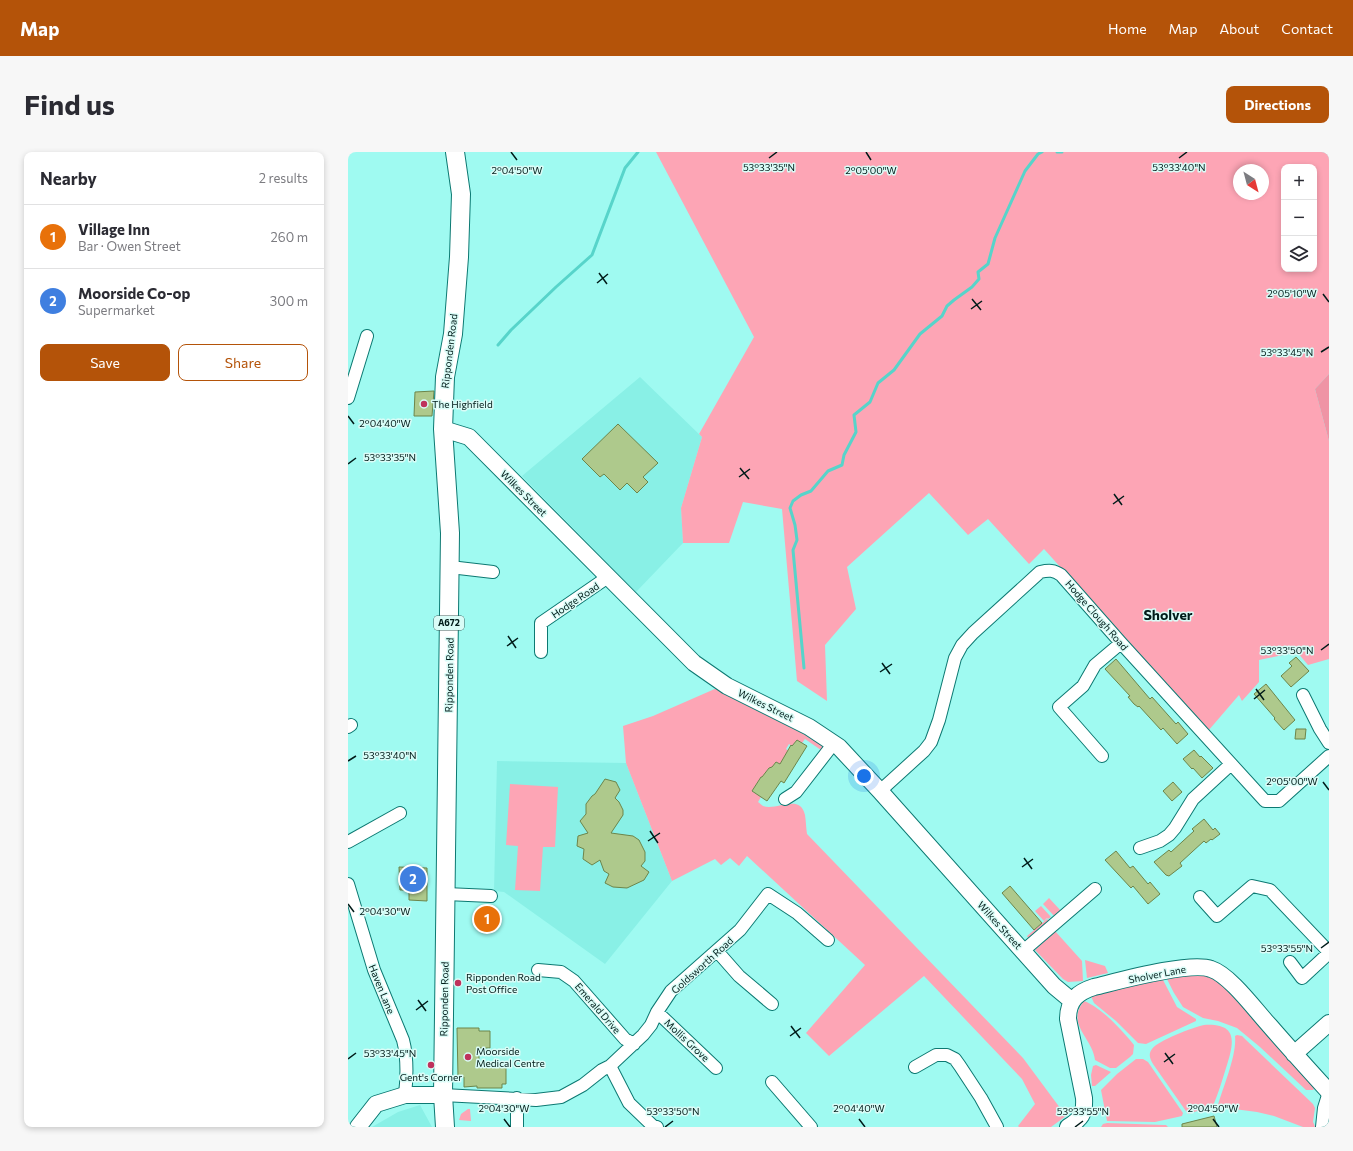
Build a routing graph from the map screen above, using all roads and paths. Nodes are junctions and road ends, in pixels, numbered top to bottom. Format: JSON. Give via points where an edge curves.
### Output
{"nodes":[{"id":1,"x":455,"y":152,"type":"edge"},
{"id":2,"x":367,"y":336,"type":"dead end"},
{"id":3,"x":348,"y":398,"type":"edge"},
{"id":4,"x":443,"y":429,"type":"junction"},
{"id":5,"x":450,"y":567,"type":"junction"},
{"id":6,"x":493,"y":572,"type":"dead end"},
{"id":7,"x":608,"y":577,"type":"junction"},
{"id":8,"x":1121,"y":643,"type":"junction"},
{"id":9,"x":541,"y":652,"type":"dead end"},
{"id":10,"x":1303,"y":695,"type":"dead end"},
{"id":11,"x":834,"y":743,"type":"junction"},
{"id":12,"x":1329,"y":743,"type":"edge"},
{"id":13,"x":1102,"y":756,"type":"dead end"},
{"id":14,"x":1329,"y":756,"type":"edge"},
{"id":15,"x":1231,"y":764,"type":"junction"},
{"id":16,"x":880,"y":791,"type":"junction"},
{"id":17,"x":785,"y":799,"type":"dead end"},
{"id":18,"x":400,"y":813,"type":"dead end"},
{"id":19,"x":348,"y":842,"type":"edge"},
{"id":20,"x":1140,"y":848,"type":"dead end"},
{"id":21,"x":348,"y":884,"type":"edge"},
{"id":22,"x":1095,"y":889,"type":"dead end"},
{"id":23,"x":446,"y":894,"type":"junction"},
{"id":24,"x":491,"y":896,"type":"dead end"},
{"id":25,"x":1200,"y":897,"type":"dead end"},
{"id":26,"x":352,"y":911,"type":"edge"},
{"id":27,"x":828,"y":940,"type":"dead end"},
{"id":28,"x":717,"y":951,"type":"junction"},
{"id":29,"x":1023,"y":951,"type":"junction"},
{"id":30,"x":1329,"y":952,"type":"edge"},
{"id":31,"x":1290,"y":962,"type":"dead end"},
{"id":32,"x":538,"y":970,"type":"dead end"},
{"id":33,"x":1072,"y":1001,"type":"junction"},
{"id":34,"x":772,"y":1004,"type":"dead end"},
{"id":35,"x":657,"y":1012,"type":"junction"},
{"id":36,"x":1329,"y":1023,"type":"edge"},
{"id":37,"x":634,"y":1044,"type":"junction"},
{"id":38,"x":1294,"y":1054,"type":"junction"},
{"id":39,"x":610,"y":1066,"type":"junction"},
{"id":40,"x":915,"y":1067,"type":"dead end"},
{"id":41,"x":716,"y":1068,"type":"dead end"},
{"id":42,"x":772,"y":1082,"type":"dead end"},
{"id":43,"x":1329,"y":1092,"type":"edge"},
{"id":44,"x":405,"y":1095,"type":"junction"},
{"id":45,"x":443,"y":1095,"type":"junction"},
{"id":46,"x":516,"y":1098,"type":"junction"},
{"id":47,"x":358,"y":1127,"type":"edge"},
{"id":48,"x":445,"y":1127,"type":"edge"},
{"id":49,"x":517,"y":1127,"type":"edge"},
{"id":50,"x":657,"y":1127,"type":"edge"},
{"id":51,"x":811,"y":1127,"type":"edge"},
{"id":52,"x":997,"y":1127,"type":"edge"},
{"id":53,"x":1068,"y":1127,"type":"edge"},
{"id":54,"x":1322,"y":1127,"type":"edge"}],
"edges":[{"from":1,"to":4,"type":"main road","name":"Ripponden Road","number":"A672","via":[[461,194],[459,257],[453,334],[444,377]]},
{"from":2,"to":3,"type":"street"},
{"from":4,"to":5,"type":"main road","name":"Ripponden Road","number":"A672"},
{"from":4,"to":7,"type":"street","name":"Wilkes Street","via":[[469,437]]},
{"from":5,"to":6,"type":"street"},
{"from":5,"to":23,"type":"main road","name":"Ripponden Road","number":"A672"},
{"from":7,"to":9,"type":"street","name":"Hodge Road","via":[[541,623]]},
{"from":7,"to":11,"type":"street","name":"Wilkes Street","via":[[694,664],[727,686],[779,711]]},
{"from":8,"to":13,"type":"street","via":[[1095,665],[1083,686],[1059,706]]},
{"from":8,"to":15,"type":"street","name":"Hodge Clough Road"},
{"from":8,"to":16,"type":"street","name":"Hodge Clough Road","via":[[1061,575],[1055,571],[1040,572],[978,627],[962,645],[955,658],[931,742]]},
{"from":10,"to":12,"type":"street"},
{"from":11,"to":16,"type":"street","name":"Wilkes Street"},
{"from":11,"to":17,"type":"street","via":[[796,792]]},
{"from":14,"to":15,"type":"street","name":"Hodge Clough Road","via":[[1279,801],[1265,801]]},
{"from":15,"to":20,"type":"street","via":[[1193,799],[1169,835]]},
{"from":16,"to":29,"type":"street","name":"Wilkes Street"},
{"from":18,"to":19,"type":"street"},
{"from":21,"to":26,"type":"street","name":"Haven Lane"},
{"from":22,"to":29,"type":"street"},
{"from":23,"to":24,"type":"street"},
{"from":23,"to":45,"type":"main road","name":"Ripponden Road","number":"A672"},
{"from":25,"to":30,"type":"street","via":[[1218,916],[1252,886],[1270,890]]},
{"from":26,"to":44,"type":"street","name":"Haven Lane","via":[[404,1040],[407,1053]]},
{"from":27,"to":28,"type":"street","name":"Goldsworth Road","via":[[797,913],[768,894],[740,930]]},
{"from":28,"to":34,"type":"street","via":[[739,976]]},
{"from":28,"to":35,"type":"street","name":"Goldsworth Road","via":[[671,991]]},
{"from":29,"to":33,"type":"street","name":"Wilkes Street","via":[[1054,986]]},
{"from":30,"to":31,"type":"street","via":[[1302,978]]},
{"from":32,"to":37,"type":"street","name":"Emerald Drive","via":[[561,972],[574,981],[625,1039]]},
{"from":33,"to":38,"type":"street","name":"Sholver Lane","via":[[1085,990],[1094,987],[1164,971],[1197,967],[1211,969],[1234,987]]},
{"from":33,"to":53,"type":"street","via":[[1068,1019],[1084,1103],[1080,1118]]},
{"from":35,"to":37,"type":"street","name":"Goldsworth Road","via":[[651,1024]]},
{"from":35,"to":41,"type":"street","name":"Mollis Grove"},
{"from":36,"to":38,"type":"street"},
{"from":37,"to":39,"type":"street","name":"Goldsworth Road"},
{"from":38,"to":43,"type":"street","name":"Sholver Lane"},
{"from":39,"to":46,"type":"street","name":"Goldsworth Road","via":[[561,1097],[536,1100]]},
{"from":39,"to":50,"type":"street","via":[[629,1103]]},
{"from":40,"to":52,"type":"street","via":[[936,1056],[947,1055],[955,1059]]},
{"from":42,"to":51,"type":"street"},
{"from":43,"to":54,"type":"street"},
{"from":44,"to":45,"type":"street"},
{"from":44,"to":47,"type":"street","via":[[376,1104]]},
{"from":45,"to":46,"type":"street","name":"Goldsworth Road"},
{"from":45,"to":48,"type":"main road","name":"Ripponden Road","number":"A672"},
{"from":46,"to":49,"type":"street"}]}
